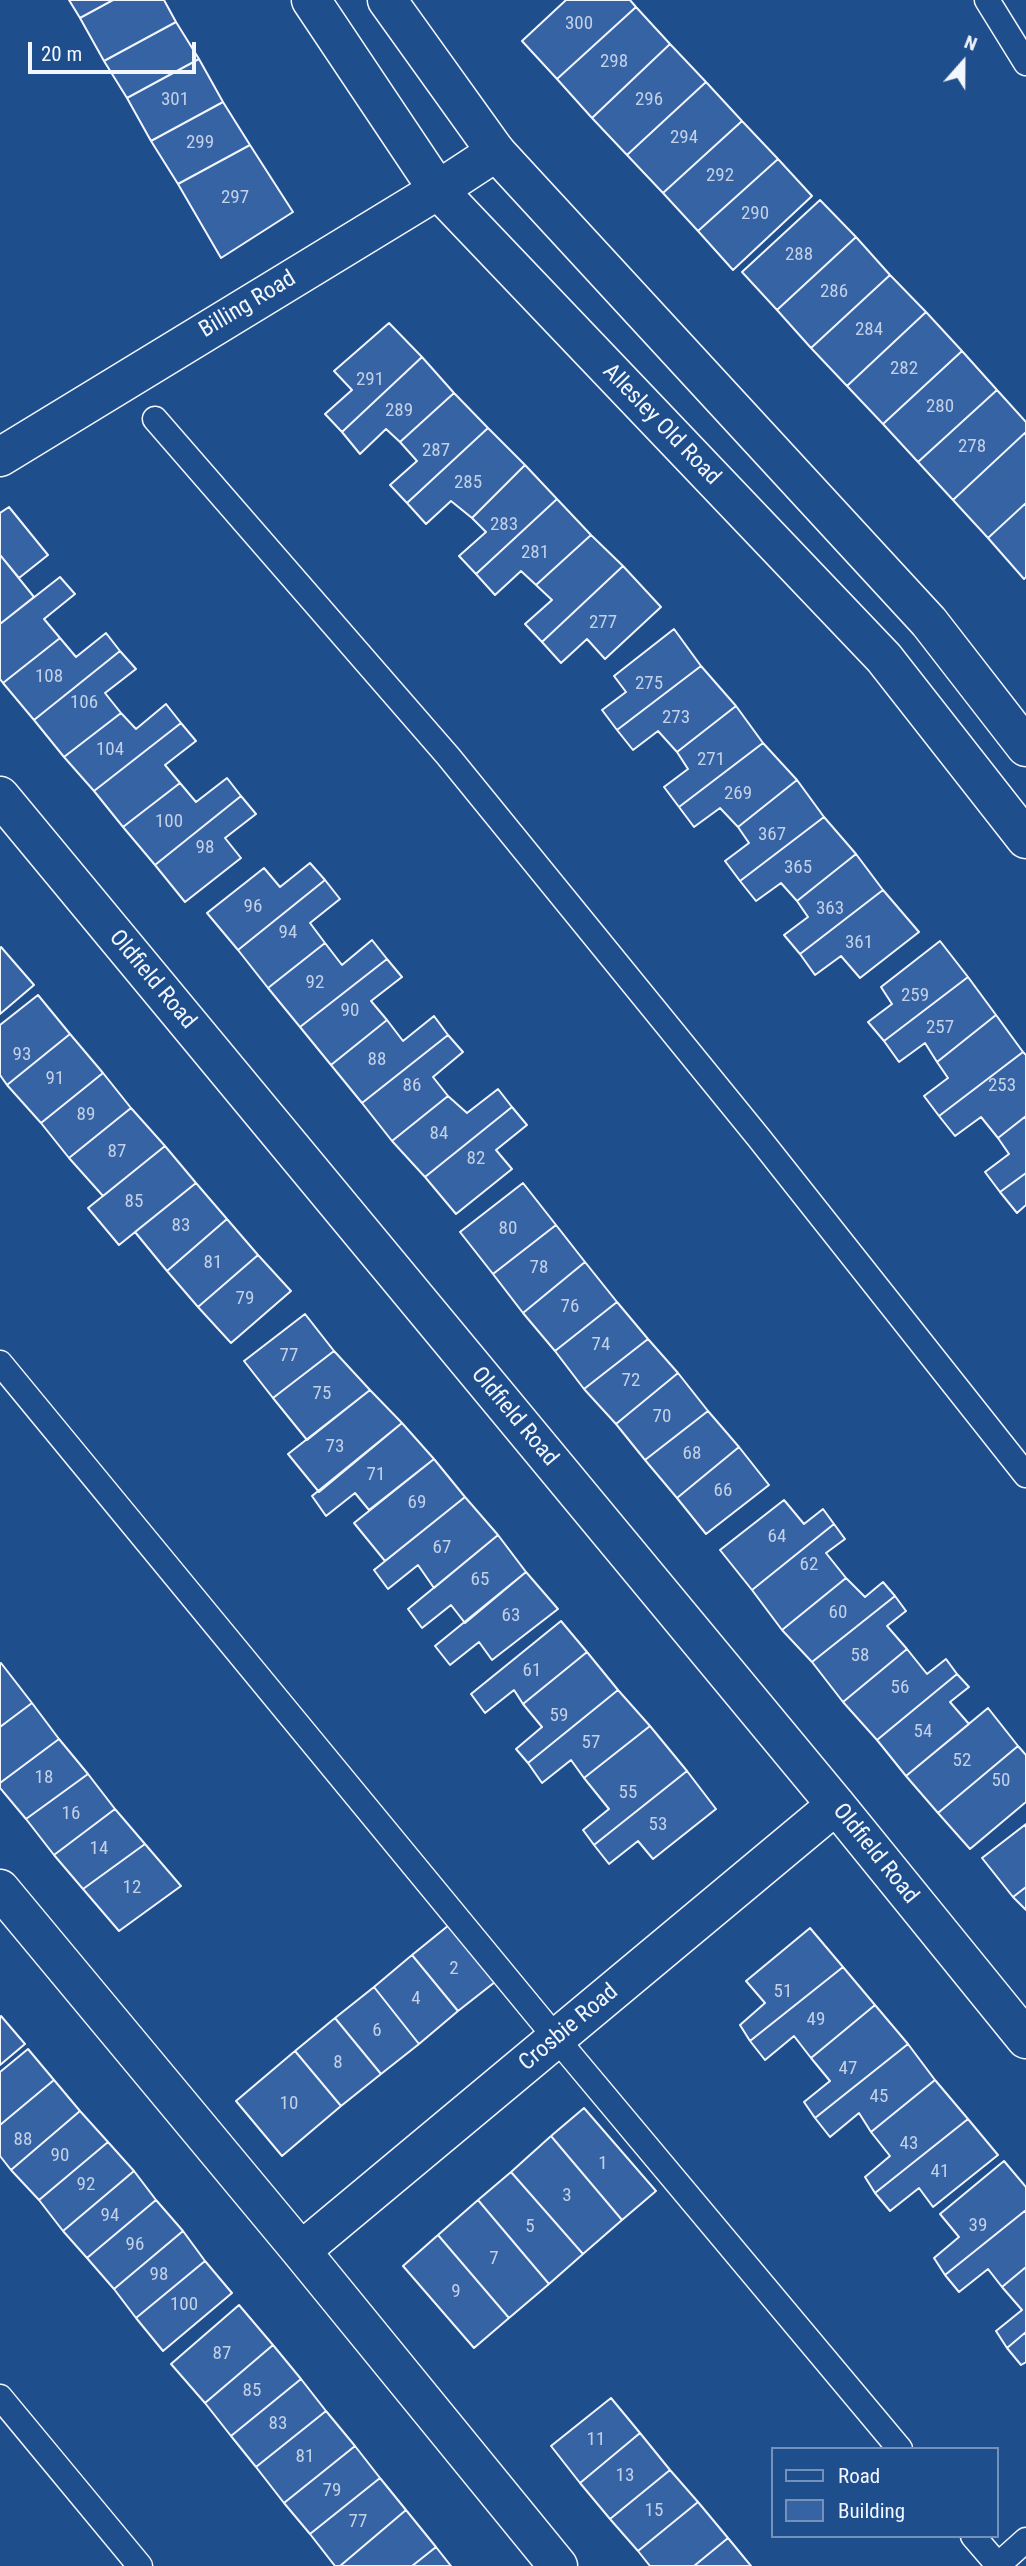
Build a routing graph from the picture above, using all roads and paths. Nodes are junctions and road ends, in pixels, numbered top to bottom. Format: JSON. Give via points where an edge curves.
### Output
{"nodes":[{"id":1,"x":311,"y":0,"type":"edge"},
{"id":2,"x":387,"y":0,"type":"edge"},
{"id":3,"x":987,"y":0,"type":"edge"},
{"id":4,"x":1026,"y":63,"type":"edge"},
{"id":5,"x":496,"y":152,"type":"junction"},
{"id":6,"x":438,"y":190,"type":"junction"},
{"id":7,"x":155,"y":419,"type":"dead end"},
{"id":8,"x":0,"y":457,"type":"edge"},
{"id":9,"x":1026,"y":747,"type":"edge"},
{"id":10,"x":0,"y":796,"type":"edge"},
{"id":11,"x":1026,"y":839,"type":"edge"},
{"id":12,"x":0,"y":1363,"type":"edge"},
{"id":13,"x":1026,"y":1475,"type":"edge"},
{"id":14,"x":836,"y":1805,"type":"junction"},
{"id":15,"x":0,"y":1889,"type":"edge"},
{"id":16,"x":556,"y":2038,"type":"junction"},
{"id":17,"x":1026,"y":2039,"type":"edge"},
{"id":18,"x":301,"y":2251,"type":"junction"},
{"id":19,"x":0,"y":2398,"type":"edge"},
{"id":20,"x":898,"y":2447,"type":"edge"},
{"id":21,"x":975,"y":2538,"type":"edge"},
{"id":22,"x":1026,"y":2540,"type":"edge"},
{"id":23,"x":140,"y":2566,"type":"edge"},
{"id":24,"x":558,"y":2566,"type":"edge"},
{"id":25,"x":998,"y":2566,"type":"edge"}],
"edges":[{"from":1,"to":6,"type":"street","name":"Allesley Old Road"},
{"from":2,"to":5,"type":"street"},
{"from":3,"to":4,"type":"lane"},
{"from":5,"to":6,"type":"street","name":"Billing Road"},
{"from":5,"to":9,"type":"street","via":[[929,622]]},
{"from":6,"to":8,"type":"street","name":"Billing Road"},
{"from":6,"to":11,"type":"street","name":"Allesley Old Road","via":[[884,658]]},
{"from":7,"to":13,"type":"lane","via":[[448,756]]},
{"from":10,"to":14,"type":"street","name":"Oldfield Road"},
{"from":12,"to":16,"type":"lane"},
{"from":14,"to":16,"type":"street","name":"Crosbie Road"},
{"from":14,"to":17,"type":"street","name":"Oldfield Road"},
{"from":15,"to":18,"type":"street"},
{"from":16,"to":18,"type":"street","name":"Crosbie Road"},
{"from":16,"to":20,"type":"lane"},
{"from":18,"to":24,"type":"street"},
{"from":19,"to":23,"type":"lane"},
{"from":21,"to":25,"type":"lane"},
{"from":22,"to":25,"type":"lane"}]}
